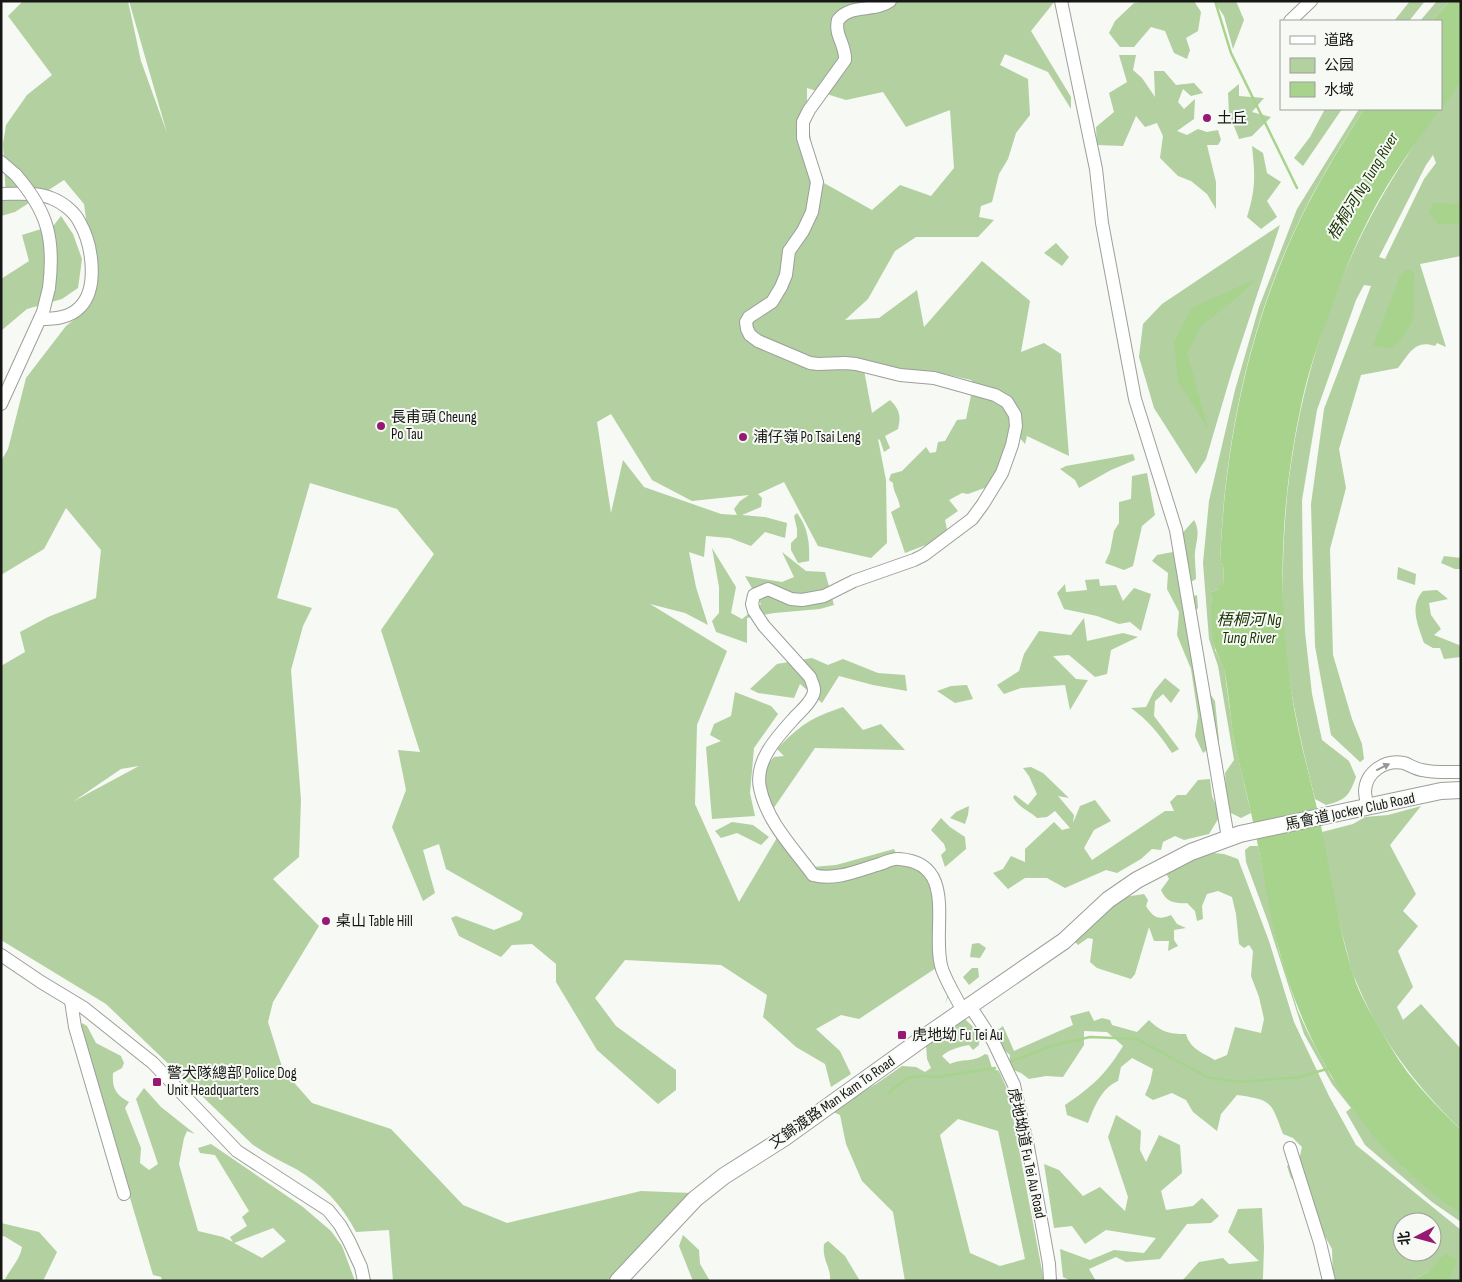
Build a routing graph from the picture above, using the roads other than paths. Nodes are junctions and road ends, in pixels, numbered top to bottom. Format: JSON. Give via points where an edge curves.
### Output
{"nodes":[{"id":1,"x":890,"y":1,"type":"edge"},
{"id":2,"x":1061,"y":1,"type":"edge"},
{"id":3,"x":1312,"y":1,"type":"edge"},
{"id":4,"x":1291,"y":20,"type":"edge"},
{"id":5,"x":1,"y":162,"type":"edge"},
{"id":6,"x":1,"y":194,"type":"edge"},
{"id":7,"x":40,"y":319,"type":"junction"},
{"id":8,"x":1,"y":404,"type":"edge"},
{"id":9,"x":1461,"y":772,"type":"edge"},
{"id":10,"x":1461,"y":790,"type":"edge"},
{"id":11,"x":1367,"y":807,"type":"junction"},
{"id":12,"x":1234,"y":836,"type":"junction"},
{"id":13,"x":1,"y":955,"type":"edge"},
{"id":14,"x":72,"y":1001,"type":"junction"},
{"id":15,"x":966,"y":1008,"type":"junction"},
{"id":16,"x":1290,"y":1148,"type":"dead end"},
{"id":17,"x":124,"y":1194,"type":"dead end"},
{"id":18,"x":364,"y":1281,"type":"edge"},
{"id":19,"x":618,"y":1281,"type":"edge"},
{"id":20,"x":1050,"y":1281,"type":"edge"},
{"id":21,"x":1329,"y":1281,"type":"edge"}],
"edges":[{"from":1,"to":15,"type":"street","name":"虎地坳道 Fu Tei Au Road","via":[[880,6],[851,10],[838,20],[836,29],[845,60],[809,110],[802,126],[817,182],[812,212],[789,251],[781,287],[772,302],[749,316],[747,329],[758,341],[810,363],[856,364],[900,375],[934,378],[995,395],[1007,402],[1015,415],[1016,426],[1002,473],[983,504],[972,519],[924,555],[824,596],[791,599],[768,589],[754,596],[754,611],[810,677],[814,687],[809,702],[773,742],[758,778],[770,817],[814,876],[844,875],[898,858],[923,865],[932,876],[940,897],[938,939],[942,969]]},
{"from":2,"to":12,"type":"street","via":[[1096,170],[1102,224],[1135,399],[1176,530]]},
{"from":3,"to":4,"type":"street"},
{"from":5,"to":7,"type":"street","bridge":true,"via":[[16,175],[37,203],[48,230],[52,265]]},
{"from":6,"to":7,"type":"street","via":[[38,195],[57,201],[80,221],[88,239],[92,256],[85,301],[69,315]]},
{"from":7,"to":8,"type":"street"},
{"from":11,"to":9,"type":"street","one_way":true,"via":[[1365,791],[1368,778],[1388,763],[1403,763],[1421,770]]},
{"from":10,"to":11,"type":"main road","name":"馬會道 Jockey Club Road","via":[[1441,791]]},
{"from":11,"to":12,"type":"main road","name":"馬會道 Jockey Club Road"},
{"from":12,"to":15,"type":"main road","name":"文錦渡路 Man Kam To Road","via":[[1191,852],[1137,880],[1108,900],[1064,941]]},
{"from":13,"to":14,"type":"street"},
{"from":14,"to":17,"type":"street","via":[[75,1026]]},
{"from":14,"to":18,"type":"street","via":[[153,1063],[237,1151],[328,1210],[349,1241]]},
{"from":15,"to":19,"type":"main road","name":"文錦渡路 Man Kam To Road","via":[[699,1195]]},
{"from":15,"to":20,"type":"street","name":"虎地坳道 Fu Tei Au Road","via":[[992,1041],[1014,1086],[1030,1156]]},
{"from":16,"to":21,"type":"street"}]}
